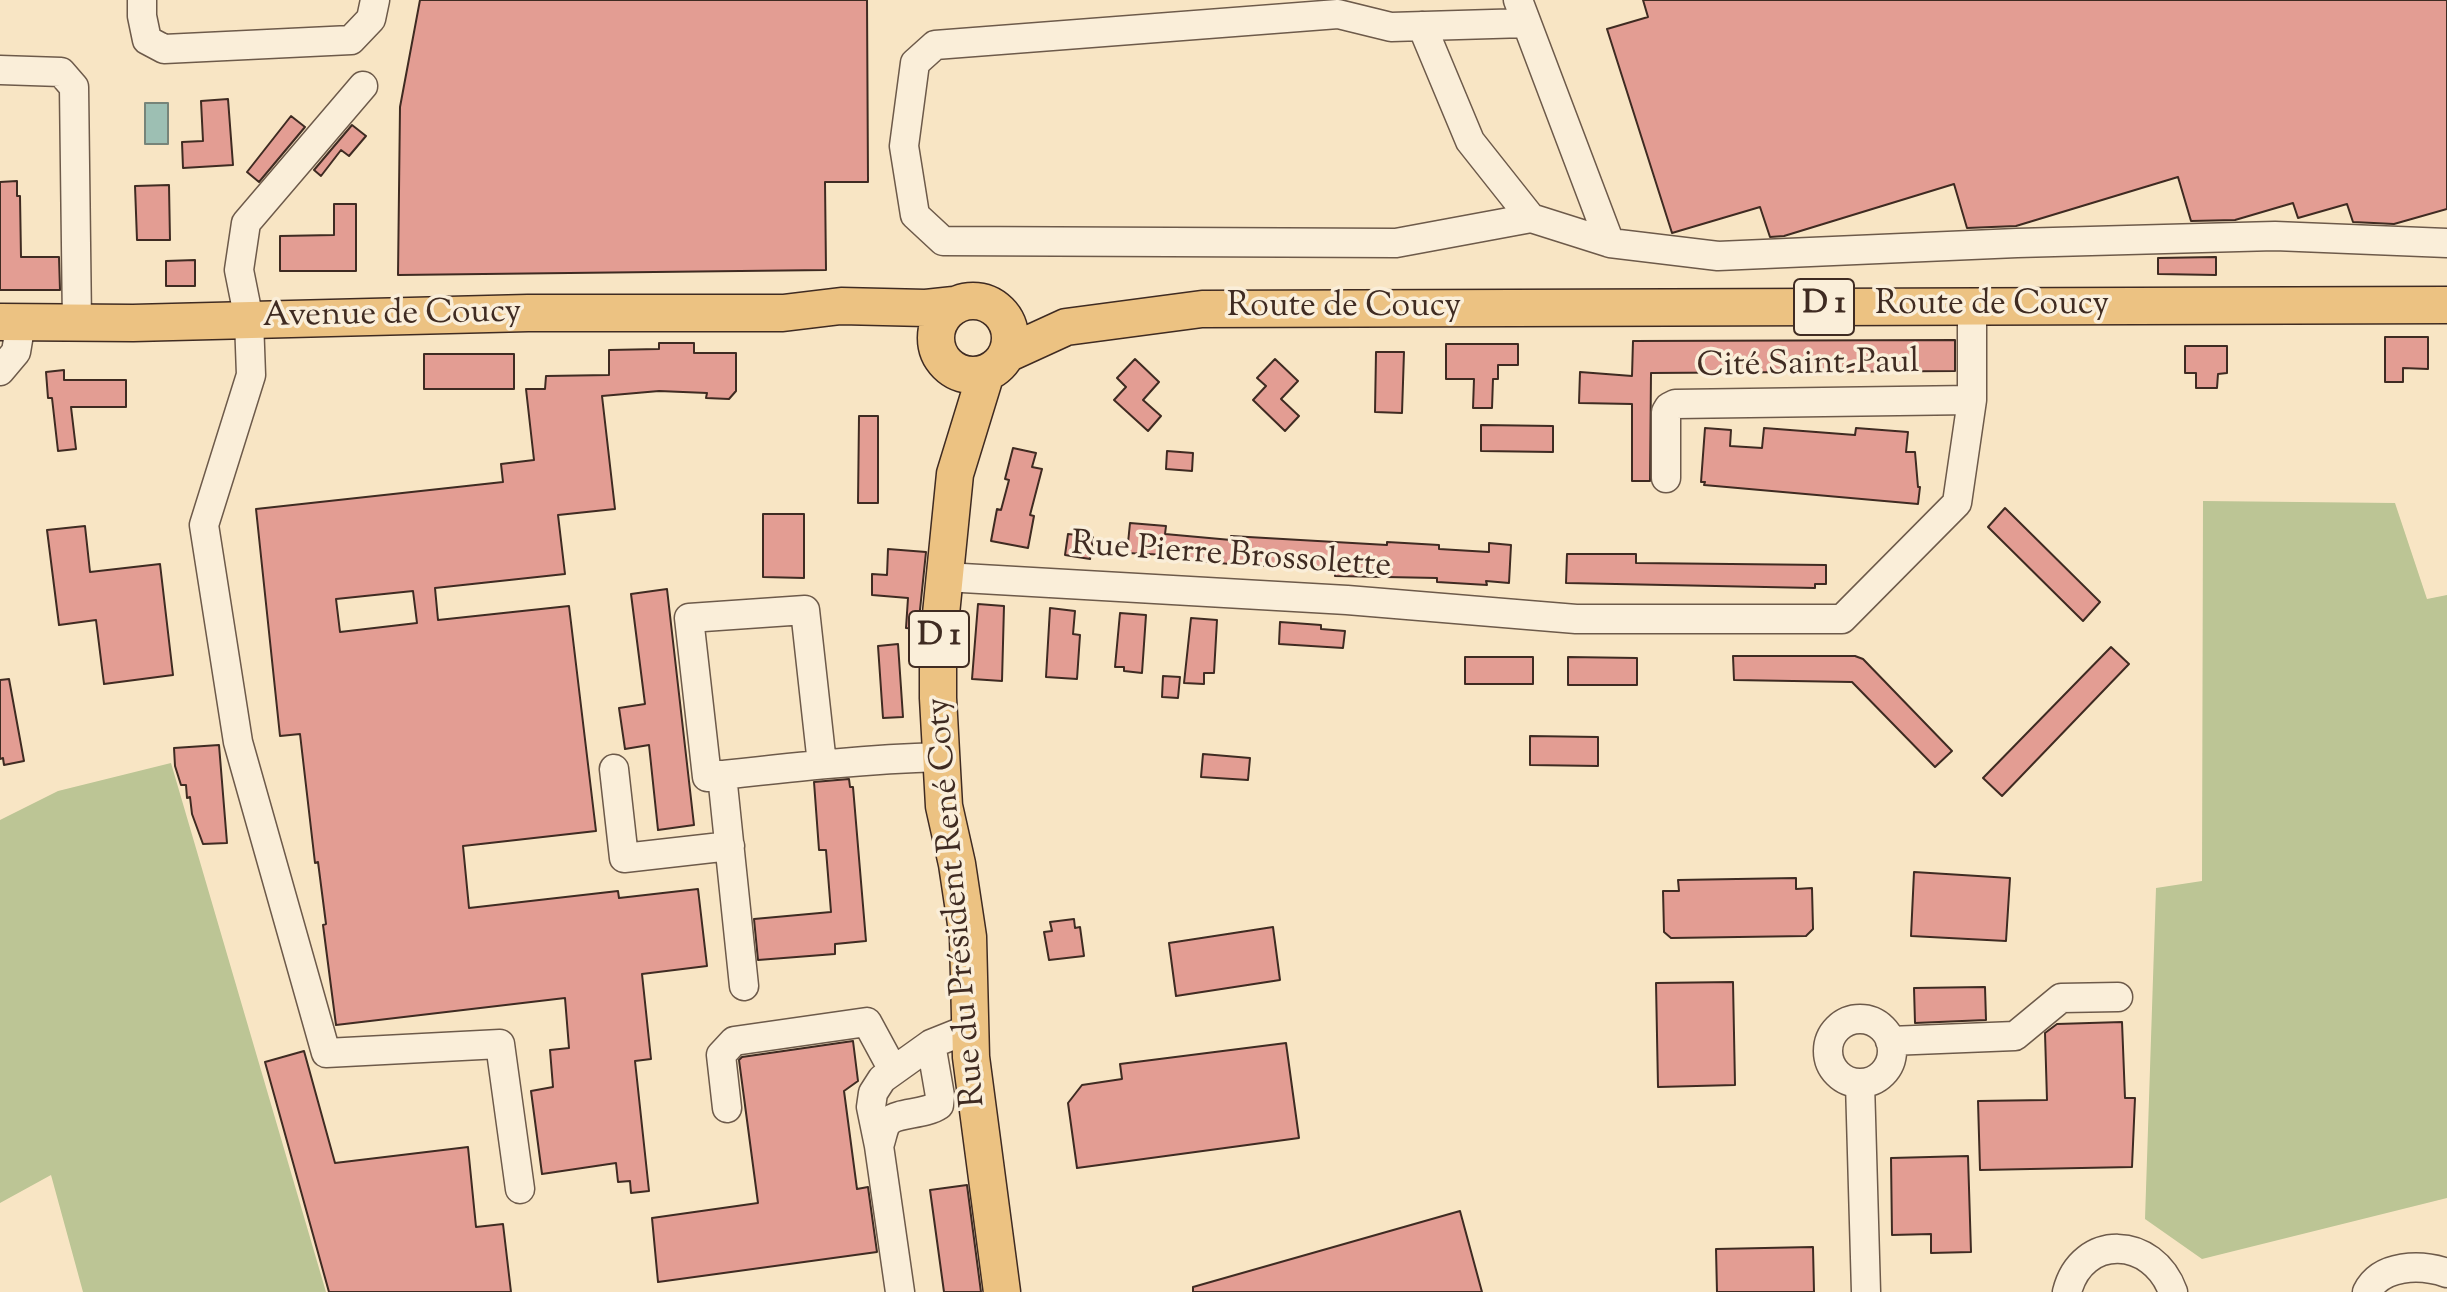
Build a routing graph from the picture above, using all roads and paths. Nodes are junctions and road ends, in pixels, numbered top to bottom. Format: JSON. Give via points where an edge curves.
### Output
{"nodes":[{"id":1,"x":142,"y":0,"type":"edge"},
{"id":2,"x":375,"y":0,"type":"edge"},
{"id":3,"x":1522,"y":11,"type":"edge"},
{"id":4,"x":1422,"y":26,"type":"junction"},
{"id":5,"x":0,"y":70,"type":"edge"},
{"id":6,"x":363,"y":86,"type":"dead end"},
{"id":7,"x":1531,"y":218,"type":"junction"},
{"id":8,"x":1610,"y":243,"type":"junction"},
{"id":9,"x":2447,"y":243,"type":"edge"},
{"id":10,"x":954,"y":305,"type":"junction"},
{"id":11,"x":2447,"y":305,"type":"edge"},
{"id":12,"x":1972,"y":307,"type":"junction"},
{"id":13,"x":996,"y":308,"type":"junction"},
{"id":14,"x":1202,"y":309,"type":"junction"},
{"id":15,"x":783,"y":313,"type":"junction"},
{"id":16,"x":249,"y":320,"type":"junction"},
{"id":17,"x":10,"y":322,"type":"edge"},
{"id":18,"x":77,"y":323,"type":"junction"},
{"id":19,"x":971,"y":362,"type":"junction"},
{"id":20,"x":0,"y":371,"type":"edge"},
{"id":21,"x":1972,"y":400,"type":"junction"},
{"id":22,"x":1666,"y":478,"type":"dead end"},
{"id":23,"x":945,"y":577,"type":"junction"},
{"id":24,"x":940,"y":757,"type":"junction"},
{"id":25,"x":822,"y":764,"type":"junction"},
{"id":26,"x":614,"y":769,"type":"dead end"},
{"id":27,"x":722,"y":775,"type":"junction"},
{"id":28,"x":730,"y":846,"type":"junction"},
{"id":29,"x":744,"y":986,"type":"dead end"},
{"id":30,"x":2118,"y":997,"type":"dead end"},
{"id":31,"x":1890,"y":1041,"type":"junction"},
{"id":32,"x":955,"y":1044,"type":"junction"},
{"id":33,"x":893,"y":1070,"type":"junction"},
{"id":34,"x":1860,"y":1083,"type":"junction"},
{"id":35,"x":727,"y":1108,"type":"dead end"},
{"id":36,"x":879,"y":1146,"type":"junction"},
{"id":37,"x":520,"y":1189,"type":"dead end"},
{"id":38,"x":2447,"y":1273,"type":"edge"},
{"id":39,"x":900,"y":1292,"type":"edge"},
{"id":40,"x":1002,"y":1292,"type":"edge"},
{"id":41,"x":1866,"y":1292,"type":"edge"},
{"id":42,"x":2067,"y":1292,"type":"edge"},
{"id":43,"x":2173,"y":1292,"type":"edge"},
{"id":44,"x":2367,"y":1292,"type":"edge"}],
"edges":[{"from":1,"to":2,"type":"street","via":[[147,40],[164,49],[351,40],[371,19]]},
{"from":3,"to":4,"type":"street"},
{"from":3,"to":8,"type":"street"},
{"from":4,"to":7,"type":"street","via":[[1470,141]]},
{"from":4,"to":7,"type":"street","via":[[1391,27],[1338,14],[935,45],[915,63],[904,146],[915,215],[943,241],[1396,243]]},
{"from":5,"to":18,"type":"street","via":[[61,72],[74,87]]},
{"from":6,"to":16,"type":"street","via":[[246,223],[239,270]]},
{"from":7,"to":8,"type":"street"},
{"from":8,"to":9,"type":"street","via":[[1718,256],[2275,236]]},
{"from":10,"to":13,"type":"main road","via":[[975,300]]},
{"from":10,"to":15,"type":"main road","name":"Avenue de Coucy","via":[[841,306]]},
{"from":10,"to":19,"type":"main road","via":[[938,324]]},
{"from":11,"to":12,"type":"main road","name":"Route de Coucy","number":"D 1"},
{"from":12,"to":14,"type":"main road","name":"Route de Coucy","number":"D 1"},
{"from":12,"to":21,"type":"street","name":"Rue Pierre Brossolette"},
{"from":13,"to":14,"type":"main road","name":"Route de Coucy","via":[[1025,313],[1107,300]]},
{"from":13,"to":19,"type":"main road","via":[[1009,329],[1010,342]]},
{"from":14,"to":19,"type":"main road","name":"Route de Coucy","via":[[1066,327]]},
{"from":15,"to":16,"type":"main road","name":"Avenue de Coucy"},
{"from":15,"to":19,"type":"main road","name":"Avenue de Coucy","via":[[884,324]]},
{"from":16,"to":18,"type":"main road","name":"Avenue de Coucy"},
{"from":16,"to":37,"type":"street","via":[[251,375],[204,525],[238,742],[326,1053],[500,1044]]},
{"from":17,"to":18,"type":"main road","name":"Avenue de Coucy"},
{"from":17,"to":20,"type":"street","via":[[16,352]]},
{"from":19,"to":23,"type":"main road","name":"Rue du Président René Coty","number":"D 1"},
{"from":21,"to":22,"type":"street","name":"Cité Saint-Paul","via":[[1675,404],[1666,412]]},
{"from":21,"to":23,"type":"street","name":"Rue Pierre Brossolette","via":[[1957,503],[1842,619],[1576,619]]},
{"from":23,"to":24,"type":"main road","name":"Rue du Président René Coty","number":"D 1","via":[[938,644]]},
{"from":24,"to":25,"type":"street"},
{"from":24,"to":32,"type":"main road","name":"Rue du Président René Coty","number":"D 1","via":[[968,937]]},
{"from":25,"to":27,"type":"street"},
{"from":25,"to":27,"type":"street","via":[[805,610],[689,618],[707,777]]},
{"from":26,"to":28,"type":"street","via":[[624,858]]},
{"from":27,"to":28,"type":"street"},
{"from":28,"to":29,"type":"street"},
{"from":30,"to":31,"type":"street","via":[[2061,998],[2015,1036]]},
{"from":31,"to":34,"type":"street","via":[[1886,1070]]},
{"from":31,"to":34,"type":"street","via":[[1878,1025],[1858,1020],[1831,1037],[1828,1058],[1833,1068],[1840,1077]]},
{"from":32,"to":33,"type":"street"},
{"from":32,"to":36,"type":"street","via":[[939,1105],[886,1123]]},
{"from":32,"to":40,"type":"main road","name":"Rue du Président René Coty","number":"D 1"},
{"from":33,"to":35,"type":"street","via":[[867,1022],[734,1041],[721,1055]]},
{"from":33,"to":36,"type":"street","via":[[873,1093]]},
{"from":34,"to":41,"type":"street"},
{"from":36,"to":39,"type":"street"},
{"from":38,"to":44,"type":"street","via":[[2393,1269]]},
{"from":42,"to":43,"type":"street","via":[[2079,1267],[2092,1256],[2124,1248],[2156,1262]]}]}
